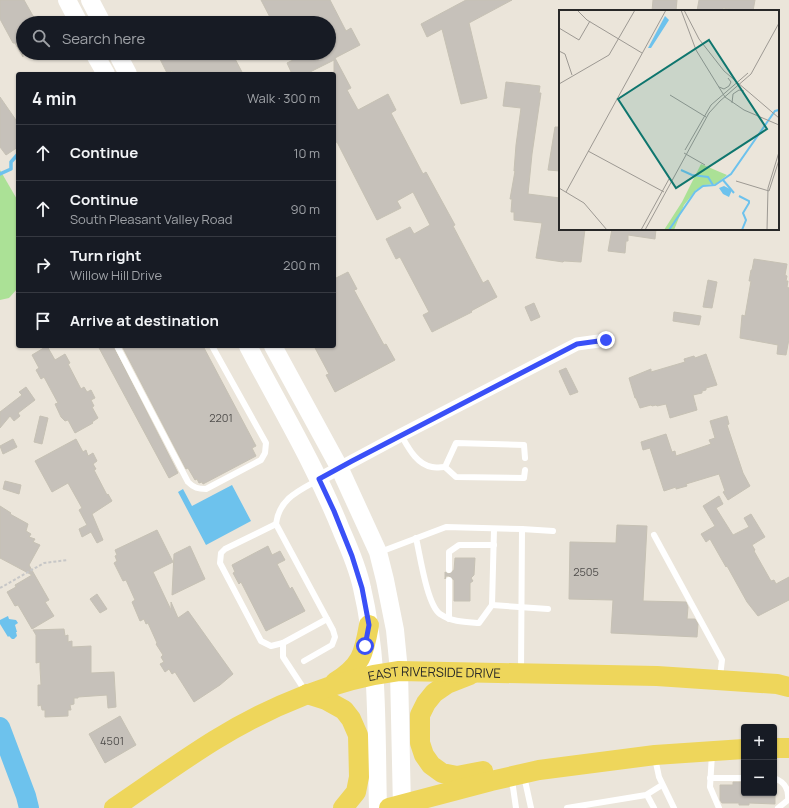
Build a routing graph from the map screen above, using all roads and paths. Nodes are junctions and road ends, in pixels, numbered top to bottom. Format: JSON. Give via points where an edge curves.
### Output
{"nodes":[{"id":1,"x":67,"y":0,"type":"edge"},
{"id":2,"x":90,"y":0,"type":"edge"},
{"id":3,"x":75,"y":16,"type":"edge"},
{"id":4,"x":98,"y":16,"type":"edge"},
{"id":5,"x":121,"y":60,"type":"edge"},
{"id":6,"x":127,"y":72,"type":"edge"},
{"id":7,"x":606,"y":340,"type":"dead end"},
{"id":8,"x":118,"y":348,"type":"edge"},
{"id":9,"x":213,"y":348,"type":"edge"},
{"id":10,"x":249,"y":348,"type":"edge"},
{"id":11,"x":274,"y":348,"type":"edge"},
{"id":12,"x":401,"y":435,"type":"junction"},
{"id":13,"x":525,"y":458,"type":"dead end"},
{"id":14,"x":339,"y":467,"type":"junction"},
{"id":15,"x":445,"y":467,"type":"junction"},
{"id":16,"x":525,"y":470,"type":"dead end"},
{"id":17,"x":319,"y":479,"type":"junction"},
{"id":18,"x":276,"y":524,"type":"junction"},
{"id":19,"x":494,"y":529,"type":"junction"},
{"id":20,"x":522,"y":529,"type":"junction"},
{"id":21,"x":553,"y":531,"type":"dead end"},
{"id":22,"x":654,"y":535,"type":"dead end"},
{"id":23,"x":416,"y":538,"type":"junction"},
{"id":24,"x":494,"y":545,"type":"junction"},
{"id":25,"x":378,"y":552,"type":"junction"},
{"id":26,"x":68,"y":560,"type":"dead end"},
{"id":27,"x":449,"y":570,"type":"dead end"},
{"id":28,"x":449,"y":580,"type":"dead end"},
{"id":29,"x":0,"y":588,"type":"edge"},
{"id":30,"x":492,"y":605,"type":"junction"},
{"id":31,"x":521,"y":608,"type":"junction"},
{"id":32,"x":548,"y":609,"type":"dead end"},
{"id":33,"x":327,"y":618,"type":"junction"},
{"id":34,"x":449,"y":619,"type":"junction"},
{"id":35,"x":369,"y":625,"type":"junction"},
{"id":36,"x":283,"y":643,"type":"junction"},
{"id":37,"x":304,"y":661,"type":"dead end"},
{"id":38,"x":399,"y":671,"type":"junction"},
{"id":39,"x":477,"y":672,"type":"junction"},
{"id":40,"x":520,"y":673,"type":"junction"},
{"id":41,"x":375,"y":674,"type":"junction"},
{"id":42,"x":720,"y":680,"type":"junction"},
{"id":43,"x":789,"y":686,"type":"edge"},
{"id":44,"x":316,"y":691,"type":"junction"},
{"id":45,"x":777,"y":748,"type":"edge"},
{"id":46,"x":789,"y":748,"type":"edge"},
{"id":47,"x":741,"y":749,"type":"edge"},
{"id":48,"x":713,"y":750,"type":"junction"},
{"id":49,"x":655,"y":755,"type":"junction"},
{"id":50,"x":517,"y":775,"type":"junction"},
{"id":51,"x":710,"y":778,"type":"junction"},
{"id":52,"x":741,"y":778,"type":"edge"},
{"id":53,"x":777,"y":779,"type":"edge"},
{"id":54,"x":662,"y":785,"type":"junction"},
{"id":55,"x":789,"y":794,"type":"edge"},
{"id":56,"x":646,"y":795,"type":"junction"},
{"id":57,"x":603,"y":805,"type":"edge"},
{"id":58,"x":397,"y":807,"type":"edge"},
{"id":59,"x":114,"y":808,"type":"edge"},
{"id":60,"x":343,"y":808,"type":"edge"},
{"id":61,"x":378,"y":808,"type":"edge"},
{"id":62,"x":516,"y":808,"type":"edge"},
{"id":63,"x":531,"y":808,"type":"edge"},
{"id":64,"x":568,"y":808,"type":"edge"},
{"id":65,"x":654,"y":808,"type":"edge"},
{"id":66,"x":674,"y":808,"type":"edge"},
{"id":67,"x":719,"y":808,"type":"edge"},
{"id":68,"x":778,"y":808,"type":"edge"}],
"edges":[{"from":1,"to":3,"type":"main road"},
{"from":2,"to":4,"type":"main road"},
{"from":5,"to":6,"type":"main road"},
{"from":7,"to":12,"type":"street","via":[[577,344]]},
{"from":8,"to":9,"type":"lane","via":[[188,482],[198,489],[206,489],[261,460],[265,453],[266,443]]},
{"from":10,"to":17,"type":"main road"},
{"from":11,"to":14,"type":"main road"},
{"from":12,"to":14,"type":"street"},
{"from":12,"to":15,"type":"lane","via":[[420,462],[432,467]]},
{"from":13,"to":15,"type":"lane","via":[[524,445],[456,443]]},
{"from":14,"to":17,"type":"street"},
{"from":14,"to":25,"type":"main road"},
{"from":15,"to":16,"type":"lane","via":[[456,477],[524,478]]},
{"from":17,"to":18,"type":"lane","via":[[298,490],[284,502],[277,515]]},
{"from":17,"to":35,"type":"main road","via":[[352,556],[362,588]]},
{"from":18,"to":33,"type":"lane"},
{"from":18,"to":36,"type":"lane","via":[[225,549],[219,559],[261,641],[271,646]]},
{"from":19,"to":20,"type":"lane"},
{"from":19,"to":23,"type":"lane","via":[[446,527]]},
{"from":19,"to":24,"type":"lane"},
{"from":20,"to":21,"type":"lane"},
{"from":20,"to":31,"type":"lane"},
{"from":22,"to":42,"type":"lane","via":[[722,660]]},
{"from":23,"to":25,"type":"lane"},
{"from":23,"to":34,"type":"lane","via":[[430,599],[438,613]]},
{"from":24,"to":27,"type":"lane","via":[[459,545],[449,552]]},
{"from":24,"to":30,"type":"lane"},
{"from":25,"to":38,"type":"main road","via":[[395,630]]},
{"from":26,"to":29,"type":"path","via":[[44,563]]},
{"from":28,"to":34,"type":"lane"},
{"from":30,"to":31,"type":"lane"},
{"from":30,"to":34,"type":"lane","via":[[479,623]]},
{"from":31,"to":32,"type":"lane"},
{"from":31,"to":40,"type":"lane"},
{"from":33,"to":36,"type":"lane"},
{"from":33,"to":37,"type":"lane","via":[[335,637],[332,645]]},
{"from":35,"to":41,"type":"main road"},
{"from":35,"to":44,"type":"main road","via":[[359,661],[343,677]]},
{"from":36,"to":44,"type":"lane","via":[[283,657]]},
{"from":38,"to":39,"type":"main road","name":"EAST RIVERSIDE DRIVE"},
{"from":38,"to":41,"type":"main road","name":"EAST RIVERSIDE DRIVE"},
{"from":38,"to":58,"type":"main road"},
{"from":39,"to":40,"type":"main road","name":"EAST RIVERSIDE DRIVE"},
{"from":39,"to":49,"type":"main road","via":[[447,684],[434,693],[420,715],[420,743],[424,755],[431,765],[442,772],[457,776],[542,759],[614,749]]},
{"from":40,"to":42,"type":"main road","name":"EAST RIVERSIDE DRIVE"},
{"from":41,"to":44,"type":"main road","name":"EAST RIVERSIDE DRIVE"},
{"from":41,"to":61,"type":"main road"},
{"from":42,"to":43,"type":"main road","name":"EAST RIVERSIDE DRIVE"},
{"from":44,"to":59,"type":"main road","name":"EAST RIVERSIDE DRIVE","via":[[251,719],[215,740]]},
{"from":44,"to":60,"type":"main road","via":[[344,710],[358,735],[359,777],[356,792]]},
{"from":45,"to":46,"type":"main road"},
{"from":47,"to":48,"type":"main road"},
{"from":48,"to":49,"type":"main road"},
{"from":48,"to":51,"type":"lane"},
{"from":49,"to":50,"type":"main road"},
{"from":49,"to":54,"type":"lane"},
{"from":50,"to":58,"type":"main road"},
{"from":50,"to":62,"type":"lane"},
{"from":50,"to":63,"type":"lane"},
{"from":51,"to":52,"type":"lane"},
{"from":51,"to":67,"type":"lane","via":[[710,787]]},
{"from":53,"to":55,"type":"lane","via":[[786,787]]},
{"from":54,"to":56,"type":"lane"},
{"from":54,"to":66,"type":"lane"},
{"from":55,"to":68,"type":"lane","via":[[788,800]]},
{"from":56,"to":57,"type":"lane"},
{"from":56,"to":65,"type":"lane"},
{"from":57,"to":64,"type":"lane"}]}
